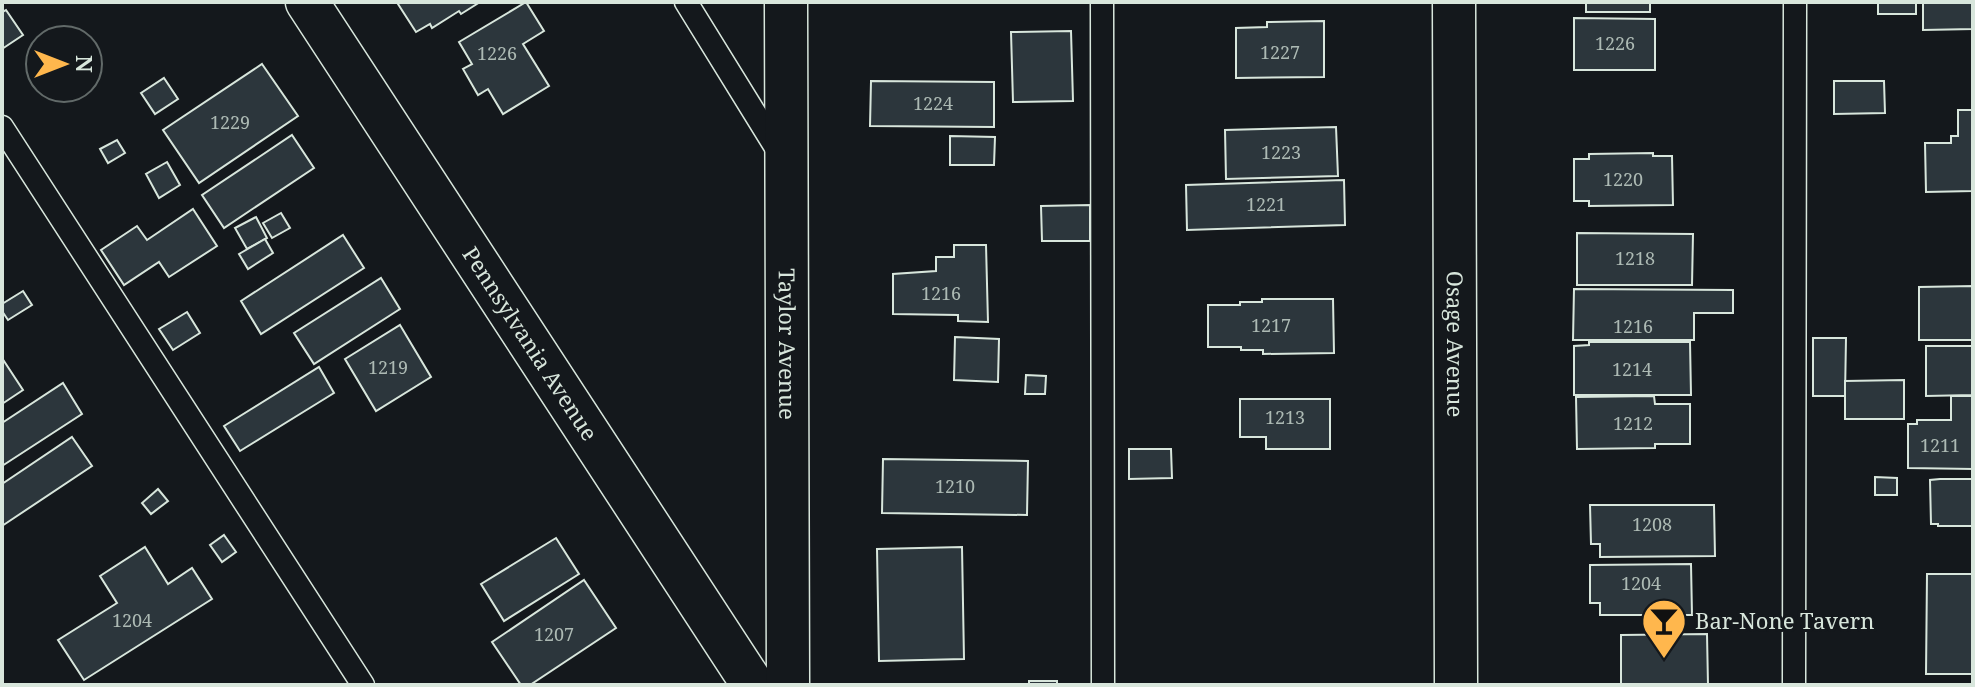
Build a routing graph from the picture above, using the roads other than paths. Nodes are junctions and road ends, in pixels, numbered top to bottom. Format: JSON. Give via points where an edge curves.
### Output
{"nodes":[{"id":1,"x":307,"y":2,"type":"edge"},
{"id":2,"x":686,"y":2,"type":"edge"},
{"id":3,"x":786,"y":2,"type":"edge"},
{"id":4,"x":1102,"y":2,"type":"edge"},
{"id":5,"x":1454,"y":2,"type":"edge"},
{"id":6,"x":1795,"y":2,"type":"edge"},
{"id":7,"x":2,"y":127,"type":"edge"},
{"id":8,"x":787,"y":165,"type":"junction"},
{"id":9,"x":363,"y":685,"type":"edge"},
{"id":10,"x":753,"y":685,"type":"edge"},
{"id":11,"x":788,"y":685,"type":"edge"},
{"id":12,"x":1103,"y":685,"type":"edge"},
{"id":13,"x":1456,"y":685,"type":"edge"},
{"id":14,"x":1794,"y":685,"type":"edge"}],
"edges":[{"from":1,"to":10,"type":"street","name":"Pennsylvania Avenue"},
{"from":2,"to":8,"type":"lane"},
{"from":3,"to":8,"type":"street","name":"Taylor Avenue"},
{"from":4,"to":12,"type":"lane"},
{"from":5,"to":13,"type":"street","name":"Osage Avenue"},
{"from":6,"to":14,"type":"lane"},
{"from":7,"to":9,"type":"lane"},
{"from":8,"to":11,"type":"street","name":"Taylor Avenue"}]}
